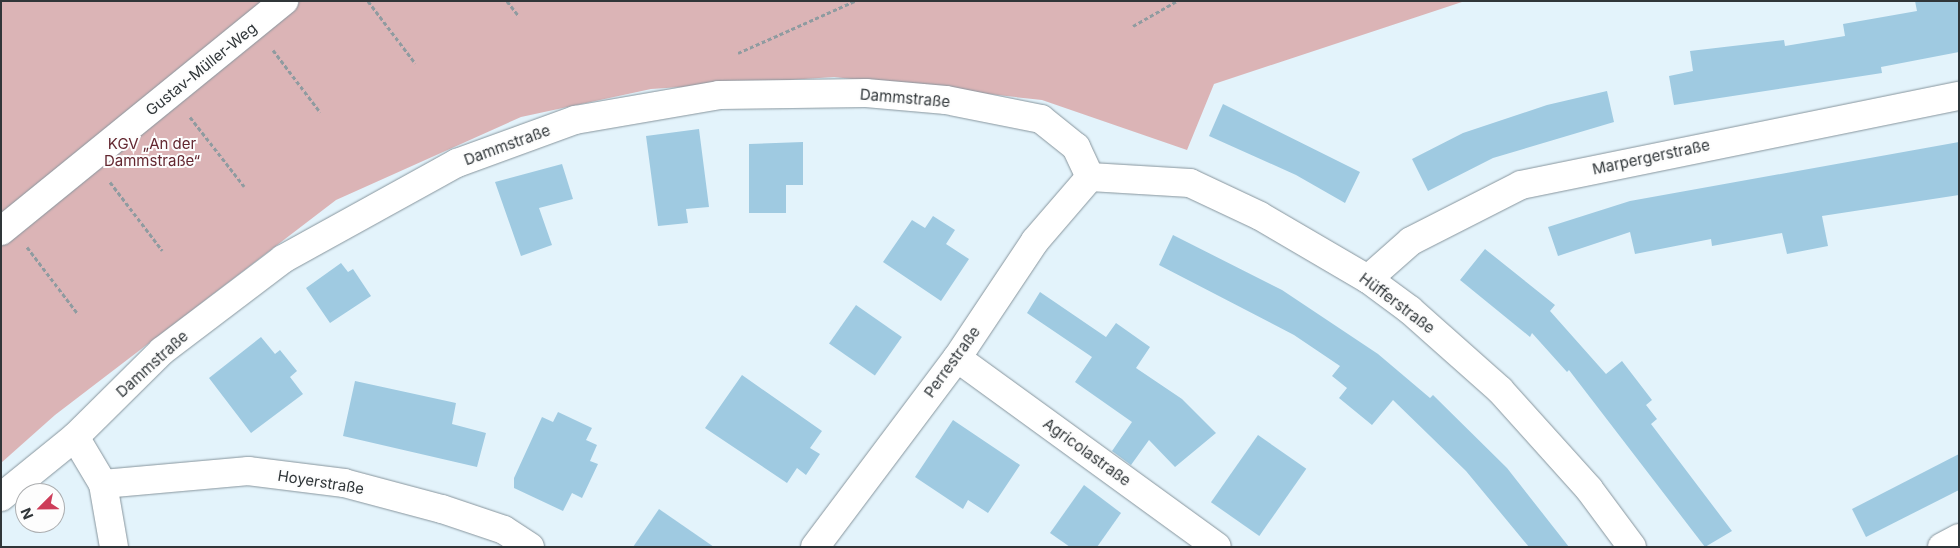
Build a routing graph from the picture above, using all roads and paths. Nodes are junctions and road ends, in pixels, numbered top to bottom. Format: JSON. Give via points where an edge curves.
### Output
{"nodes":[{"id":1,"x":284,"y":1,"type":"edge"},
{"id":2,"x":368,"y":1,"type":"edge"},
{"id":3,"x":507,"y":1,"type":"edge"},
{"id":4,"x":855,"y":1,"type":"edge"},
{"id":5,"x":1178,"y":1,"type":"edge"},
{"id":6,"x":518,"y":15,"type":"dead end"},
{"id":7,"x":254,"y":26,"type":"junction"},
{"id":8,"x":1132,"y":26,"type":"dead end"},
{"id":9,"x":738,"y":53,"type":"dead end"},
{"id":10,"x":415,"y":63,"type":"dead end"},
{"id":11,"x":171,"y":93,"type":"junction"},
{"id":12,"x":1959,"y":96,"type":"edge"},
{"id":13,"x":320,"y":112,"type":"dead end"},
{"id":14,"x":91,"y":158,"type":"junction"},
{"id":15,"x":1090,"y":177,"type":"junction"},
{"id":16,"x":244,"y":186,"type":"dead end"},
{"id":17,"x":5,"y":228,"type":"edge"},
{"id":18,"x":162,"y":250,"type":"dead end"},
{"id":19,"x":1368,"y":279,"type":"junction"},
{"id":20,"x":78,"y":314,"type":"dead end"},
{"id":21,"x":956,"y":358,"type":"junction"},
{"id":22,"x":74,"y":437,"type":"junction"},
{"id":23,"x":102,"y":484,"type":"junction"},
{"id":24,"x":1,"y":497,"type":"edge"},
{"id":25,"x":1959,"y":538,"type":"edge"},
{"id":26,"x":114,"y":547,"type":"edge"},
{"id":27,"x":530,"y":547,"type":"edge"},
{"id":28,"x":815,"y":547,"type":"edge"},
{"id":29,"x":1217,"y":547,"type":"edge"},
{"id":30,"x":1632,"y":547,"type":"edge"},
{"id":31,"x":1942,"y":547,"type":"edge"}],
"edges":[{"from":1,"to":7,"type":"street","name":"Gustav-Müller-Weg"},
{"from":2,"to":10,"type":"path"},
{"from":3,"to":6,"type":"path"},
{"from":4,"to":9,"type":"path"},
{"from":5,"to":8,"type":"path"},
{"from":7,"to":11,"type":"street","name":"Gustav-Müller-Weg"},
{"from":7,"to":13,"type":"path"},
{"from":11,"to":14,"type":"street","name":"Gustav-Müller-Weg"},
{"from":11,"to":16,"type":"path"},
{"from":12,"to":19,"type":"street","name":"Marpergerstraße","via":[[1521,185],[1411,241]]},
{"from":14,"to":17,"type":"street","name":"Gustav-Müller-Weg"},
{"from":14,"to":18,"type":"path"},
{"from":15,"to":19,"type":"street","name":"Hüfferstraße","via":[[1190,183],[1260,216]]},
{"from":15,"to":21,"type":"street","name":"Perrestraße","via":[[1035,241]]},
{"from":15,"to":22,"type":"street","name":"Dammstraße","via":[[1076,147],[1041,119],[946,100],[866,93],[719,94],[575,120],[458,163],[283,259],[162,351]]},
{"from":17,"to":20,"type":"path"},
{"from":19,"to":30,"type":"street","name":"Hüfferstraße","via":[[1410,310],[1500,390],[1589,489]]},
{"from":21,"to":28,"type":"street","name":"Perrestraße"},
{"from":21,"to":29,"type":"street","name":"Agricolastraße"},
{"from":22,"to":23,"type":"street"},
{"from":22,"to":24,"type":"street","name":"Dammstraße"},
{"from":23,"to":26,"type":"street"},
{"from":23,"to":27,"type":"street","name":"Hoyerstraße","via":[[248,471],[344,483],[442,509],[504,530]]},
{"from":25,"to":31,"type":"street"}]}
